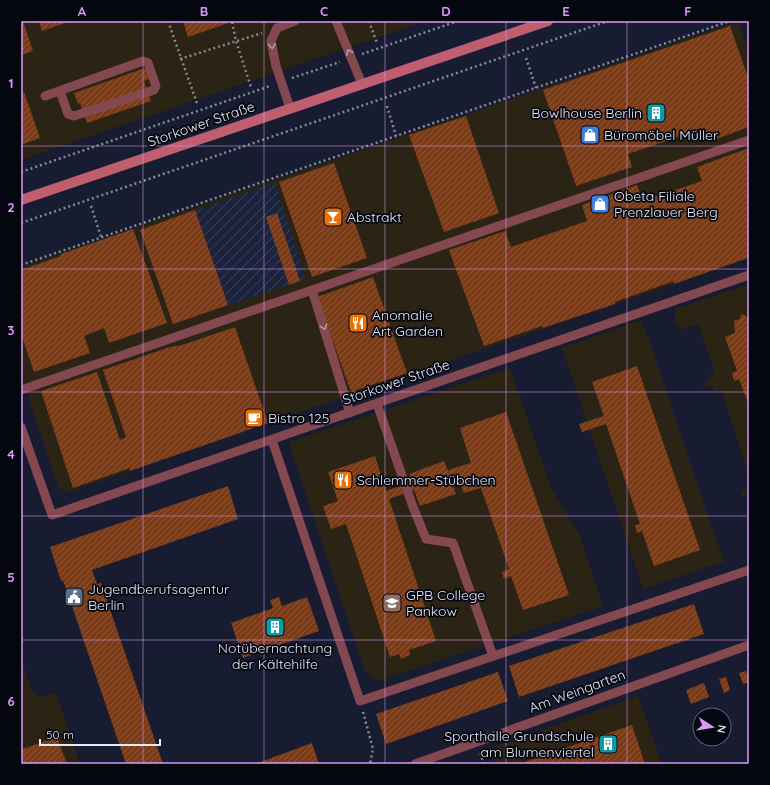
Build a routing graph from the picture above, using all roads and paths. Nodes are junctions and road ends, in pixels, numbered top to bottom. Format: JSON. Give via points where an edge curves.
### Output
{"nodes":[{"id":1,"x":168,"y":21,"type":"edge"},
{"id":2,"x":295,"y":21,"type":"edge"},
{"id":3,"x":336,"y":21,"type":"edge"},
{"id":4,"x":369,"y":21,"type":"edge"},
{"id":5,"x":458,"y":21,"type":"edge"},
{"id":6,"x":548,"y":21,"type":"edge"},
{"id":7,"x":608,"y":21,"type":"edge"},
{"id":8,"x":730,"y":21,"type":"edge"},
{"id":9,"x":232,"y":22,"type":"dead end"},
{"id":10,"x":277,"y":28,"type":"junction"},
{"id":11,"x":236,"y":41,"type":"junction"},
{"id":12,"x":377,"y":43,"type":"dead end"},
{"id":13,"x":361,"y":55,"type":"dead end"},
{"id":14,"x":526,"y":58,"type":"dead end"},
{"id":15,"x":180,"y":59,"type":"junction"},
{"id":16,"x":344,"y":60,"type":"dead end"},
{"id":17,"x":289,"y":79,"type":"dead end"},
{"id":18,"x":362,"y":84,"type":"junction"},
{"id":19,"x":273,"y":85,"type":"dead end"},
{"id":20,"x":251,"y":87,"type":"dead end"},
{"id":21,"x":536,"y":88,"type":"junction"},
{"id":22,"x":60,"y":91,"type":"junction"},
{"id":23,"x":45,"y":96,"type":"dead end"},
{"id":24,"x":198,"y":106,"type":"dead end"},
{"id":25,"x":387,"y":106,"type":"dead end"},
{"id":26,"x":290,"y":108,"type":"junction"},
{"id":27,"x":396,"y":136,"type":"junction"},
{"id":28,"x":749,"y":140,"type":"edge"},
{"id":29,"x":21,"y":172,"type":"edge"},
{"id":30,"x":21,"y":200,"type":"edge"},
{"id":31,"x":91,"y":206,"type":"dead end"},
{"id":32,"x":21,"y":223,"type":"edge"},
{"id":33,"x":100,"y":238,"type":"junction"},
{"id":34,"x":21,"y":265,"type":"edge"},
{"id":35,"x":749,"y":275,"type":"edge"},
{"id":36,"x":312,"y":290,"type":"junction"},
{"id":37,"x":21,"y":390,"type":"edge"},
{"id":38,"x":377,"y":404,"type":"junction"},
{"id":39,"x":350,"y":413,"type":"junction"},
{"id":40,"x":21,"y":427,"type":"edge"},
{"id":41,"x":272,"y":440,"type":"junction"},
{"id":42,"x":749,"y":570,"type":"edge"},
{"id":43,"x":749,"y":645,"type":"edge"},
{"id":44,"x":493,"y":656,"type":"junction"},
{"id":45,"x":360,"y":701,"type":"junction"},
{"id":46,"x":370,"y":764,"type":"edge"},
{"id":47,"x":415,"y":764,"type":"edge"}],
"edges":[{"from":1,"to":15,"type":"path"},
{"from":2,"to":10,"type":"lane"},
{"from":18,"to":3,"type":"lane","one_way":true},
{"from":4,"to":12,"type":"path"},
{"from":5,"to":13,"type":"path"},
{"from":6,"to":18,"type":"main road","name":"Storkower Straße"},
{"from":7,"to":32,"type":"path"},
{"from":8,"to":21,"type":"path"},
{"from":9,"to":11,"type":"path"},
{"from":10,"to":11,"type":"path"},
{"from":10,"to":26,"type":"lane","one_way":true,"via":[[271,41],[276,66]]},
{"from":11,"to":15,"type":"path"},
{"from":11,"to":20,"type":"path"},
{"from":14,"to":21,"type":"path"},
{"from":15,"to":24,"type":"path"},
{"from":16,"to":17,"type":"path"},
{"from":18,"to":26,"type":"main road","name":"Storkower Straße"},
{"from":19,"to":29,"type":"path"},
{"from":21,"to":27,"type":"path"},
{"from":22,"to":22,"type":"lane","via":[[143,61],[148,63],[156,86],[154,90],[74,116],[68,114]]},
{"from":22,"to":23,"type":"lane"},
{"from":25,"to":27,"type":"path"},
{"from":26,"to":30,"type":"main road","name":"Storkower Straße"},
{"from":27,"to":33,"type":"path"},
{"from":28,"to":36,"type":"lane"},
{"from":31,"to":33,"type":"path"},
{"from":33,"to":34,"type":"path"},
{"from":35,"to":38,"type":"lane","name":"Storkower Straße"},
{"from":36,"to":37,"type":"lane"},
{"from":36,"to":39,"type":"lane","one_way":true},
{"from":38,"to":39,"type":"lane","name":"Storkower Straße"},
{"from":38,"to":44,"type":"lane","via":[[426,539],[453,543]]},
{"from":39,"to":41,"type":"lane","name":"Storkower Straße"},
{"from":40,"to":41,"type":"lane","name":"Storkower Straße","via":[[52,515]]},
{"from":41,"to":45,"type":"lane"},
{"from":42,"to":44,"type":"lane"},
{"from":43,"to":47,"type":"lane","name":"Am Weingarten"},
{"from":44,"to":45,"type":"lane"},
{"from":45,"to":46,"type":"path","via":[[373,749]]}]}
